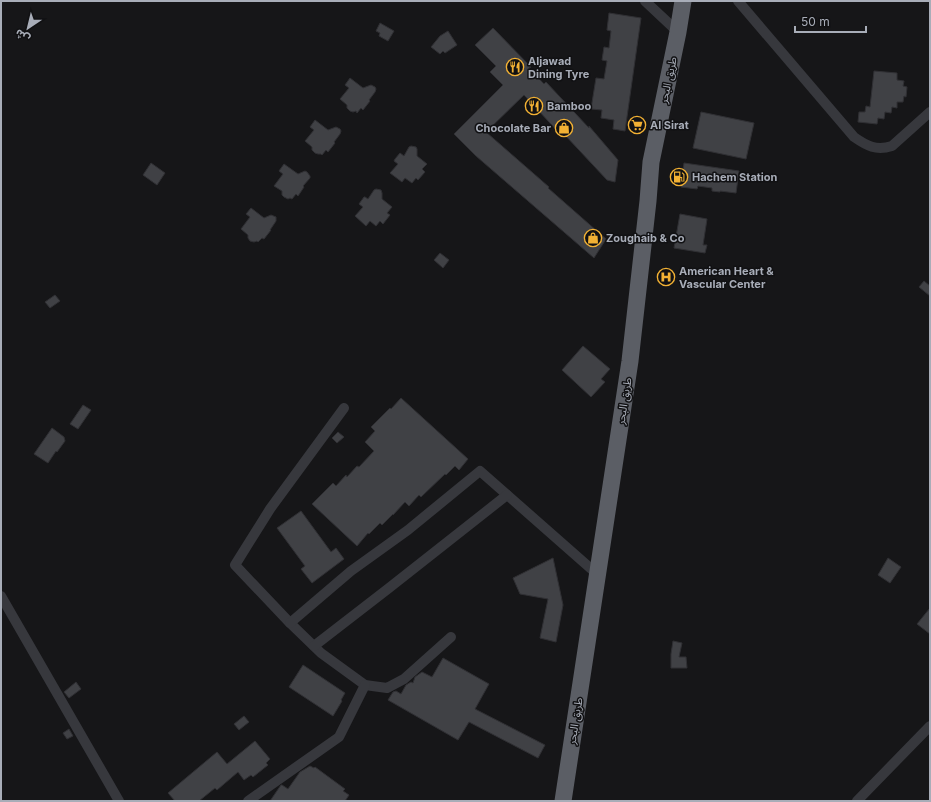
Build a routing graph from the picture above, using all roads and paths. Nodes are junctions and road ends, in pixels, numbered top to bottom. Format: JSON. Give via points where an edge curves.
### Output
{"nodes":[{"id":1,"x":645,"y":1,"type":"edge"},
{"id":2,"x":683,"y":1,"type":"edge"},
{"id":3,"x":738,"y":1,"type":"edge"},
{"id":4,"x":678,"y":32,"type":"junction"},
{"id":5,"x":930,"y":112,"type":"edge"},
{"id":6,"x":344,"y":408,"type":"dead end"},
{"id":7,"x":507,"y":495,"type":"junction"},
{"id":8,"x":597,"y":574,"type":"junction"},
{"id":9,"x":1,"y":596,"type":"edge"},
{"id":10,"x":290,"y":624,"type":"junction"},
{"id":11,"x":451,"y":637,"type":"dead end"},
{"id":12,"x":314,"y":646,"type":"junction"},
{"id":13,"x":365,"y":685,"type":"junction"},
{"id":14,"x":930,"y":726,"type":"edge"},
{"id":15,"x":119,"y":801,"type":"edge"},
{"id":16,"x":248,"y":801,"type":"edge"},
{"id":17,"x":563,"y":801,"type":"edge"},
{"id":18,"x":857,"y":801,"type":"edge"}],
"edges":[{"from":1,"to":4,"type":"street"},
{"from":2,"to":4,"type":"highway","name":"طريق البحر"},
{"from":3,"to":5,"type":"street","via":[[854,137],[865,144],[874,148],[892,146]]},
{"from":4,"to":8,"type":"highway","name":"طريق البحر","via":[[651,162],[630,361]]},
{"from":6,"to":10,"type":"street","via":[[270,509],[236,565]]},
{"from":7,"to":8,"type":"street"},
{"from":7,"to":10,"type":"street","via":[[480,471],[408,530],[352,571]]},
{"from":7,"to":12,"type":"street"},
{"from":8,"to":17,"type":"highway","name":"طريق البحر"},
{"from":9,"to":15,"type":"street"},
{"from":10,"to":12,"type":"street"},
{"from":11,"to":13,"type":"street","via":[[404,679],[387,688]]},
{"from":12,"to":13,"type":"street"},
{"from":13,"to":16,"type":"street","via":[[339,737]]},
{"from":14,"to":18,"type":"street"}]}
